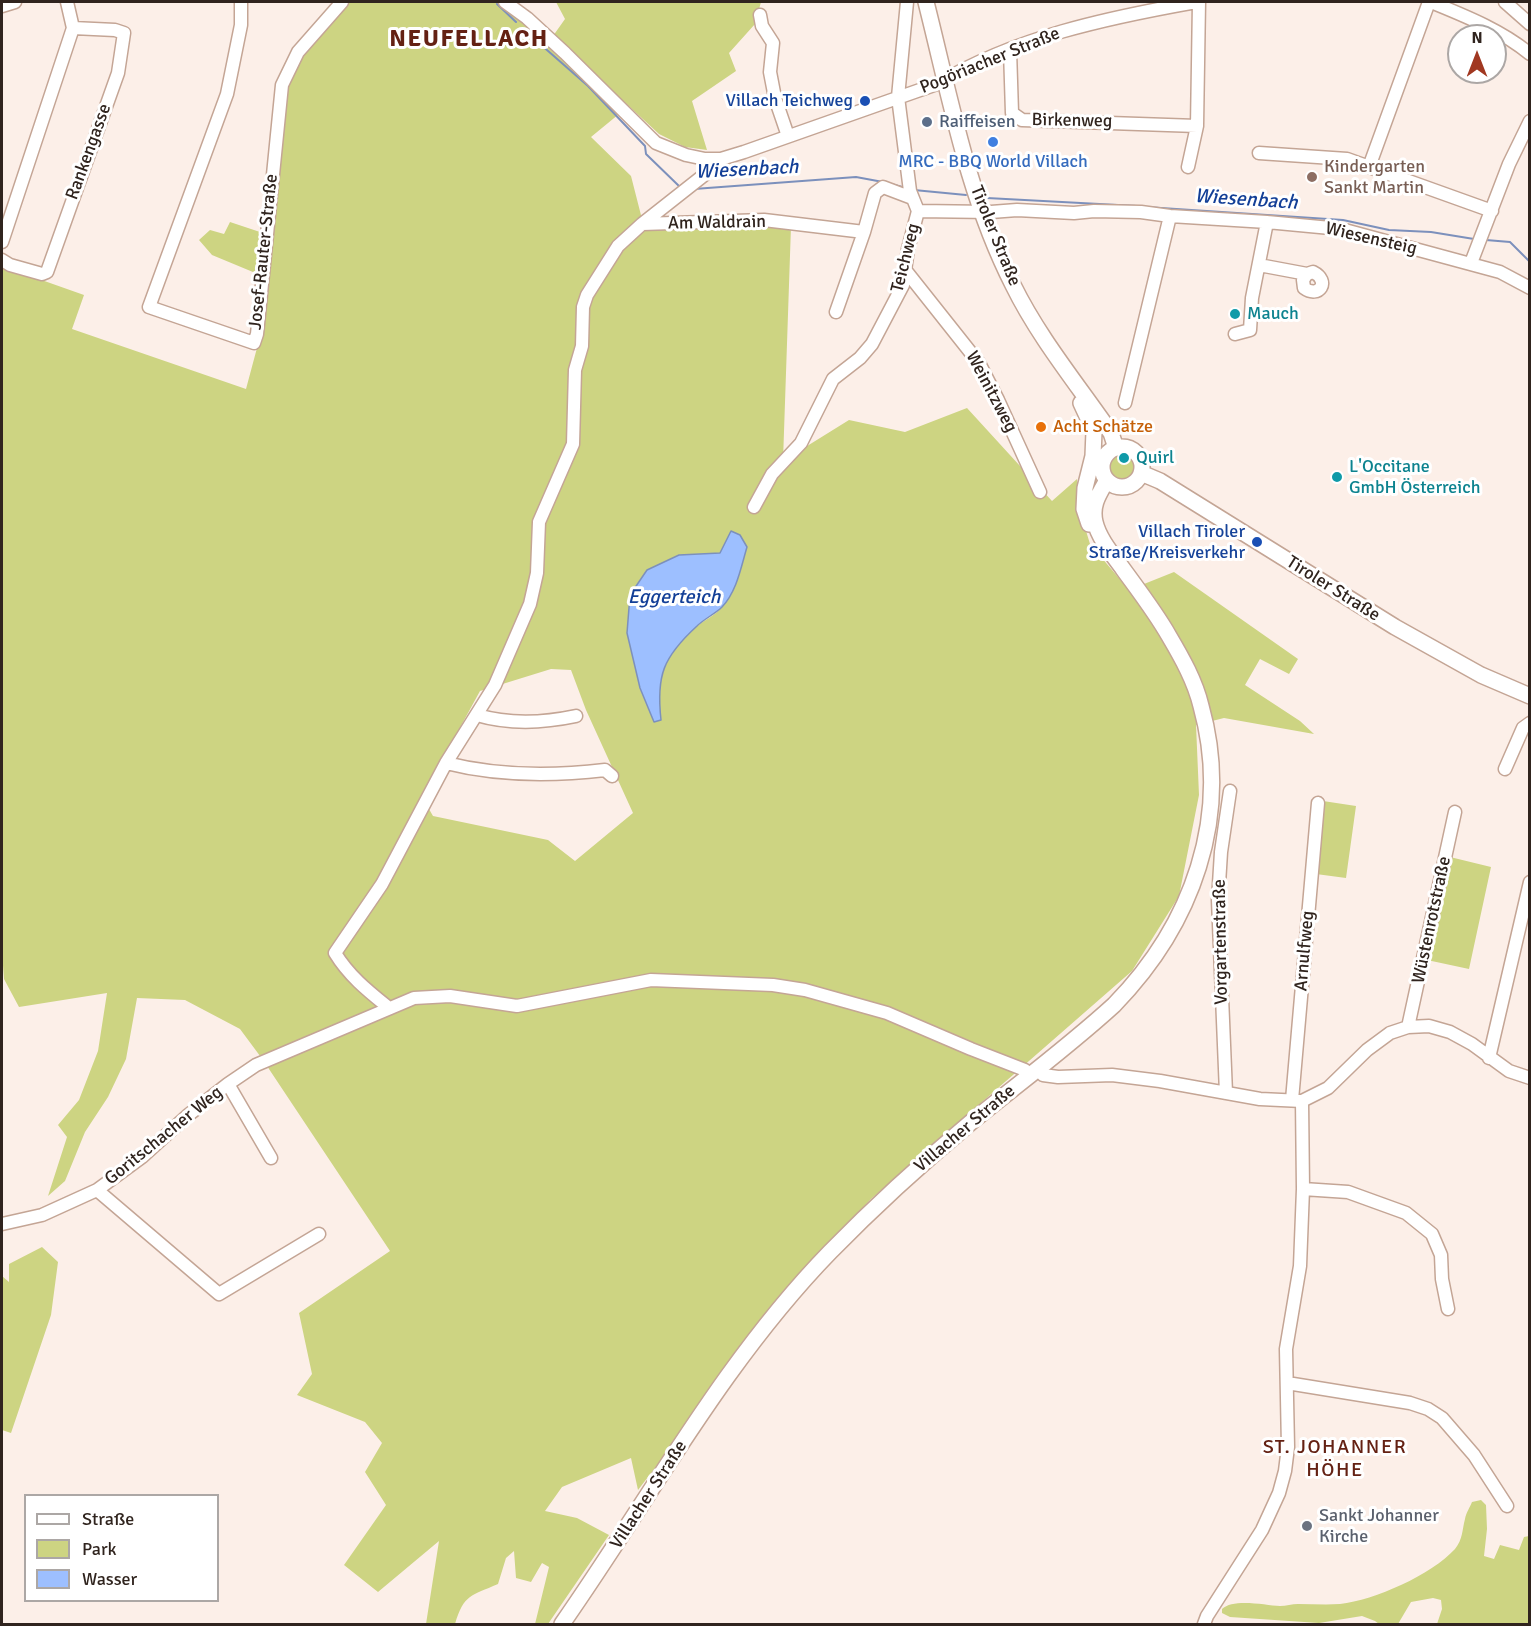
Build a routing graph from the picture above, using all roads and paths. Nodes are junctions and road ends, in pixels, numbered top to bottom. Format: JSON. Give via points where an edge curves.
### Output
{"nodes":[{"id":1,"x":67,"y":2,"type":"edge"},
{"id":2,"x":241,"y":2,"type":"edge"},
{"id":3,"x":342,"y":2,"type":"edge"},
{"id":4,"x":505,"y":2,"type":"edge"},
{"id":5,"x":908,"y":2,"type":"edge"},
{"id":6,"x":926,"y":2,"type":"edge"},
{"id":7,"x":1197,"y":2,"type":"edge"},
{"id":8,"x":1430,"y":2,"type":"edge"},
{"id":9,"x":1505,"y":2,"type":"edge"},
{"id":10,"x":760,"y":15,"type":"dead end"},
{"id":11,"x":1530,"y":24,"type":"edge"},
{"id":12,"x":73,"y":28,"type":"junction"},
{"id":13,"x":1010,"y":50,"type":"junction"},
{"id":14,"x":1530,"y":54,"type":"edge"},
{"id":15,"x":945,"y":79,"type":"junction"},
{"id":16,"x":898,"y":97,"type":"junction"},
{"id":17,"x":1530,"y":121,"type":"edge"},
{"id":18,"x":1197,"y":126,"type":"junction"},
{"id":19,"x":788,"y":136,"type":"junction"},
{"id":20,"x":1259,"y":153,"type":"dead end"},
{"id":21,"x":721,"y":159,"type":"junction"},
{"id":22,"x":1188,"y":167,"type":"dead end"},
{"id":23,"x":1369,"y":167,"type":"junction"},
{"id":24,"x":910,"y":191,"type":"junction"},
{"id":25,"x":918,"y":211,"type":"junction"},
{"id":26,"x":982,"y":211,"type":"junction"},
{"id":27,"x":1492,"y":211,"type":"junction"},
{"id":28,"x":1170,"y":216,"type":"junction"},
{"id":29,"x":1267,"y":222,"type":"junction"},
{"id":30,"x":642,"y":224,"type":"junction"},
{"id":31,"x":864,"y":232,"type":"junction"},
{"id":32,"x":2,"y":242,"type":"edge"},
{"id":33,"x":2,"y":260,"type":"edge"},
{"id":34,"x":1471,"y":263,"type":"junction"},
{"id":35,"x":1259,"y":265,"type":"junction"},
{"id":36,"x":906,"y":271,"type":"junction"},
{"id":37,"x":1307,"y":274,"type":"dead end"},
{"id":38,"x":1530,"y":288,"type":"edge"},
{"id":39,"x":836,"y":312,"type":"dead end"},
{"id":40,"x":1235,"y":334,"type":"dead end"},
{"id":41,"x":1073,"y":381,"type":"junction"},
{"id":42,"x":1125,"y":403,"type":"dead end"},
{"id":43,"x":1116,"y":447,"type":"junction"},
{"id":44,"x":1141,"y":473,"type":"junction"},
{"id":45,"x":1107,"y":480,"type":"junction"},
{"id":46,"x":1040,"y":492,"type":"dead end"},
{"id":47,"x":754,"y":507,"type":"dead end"},
{"id":48,"x":1110,"y":552,"type":"junction"},
{"id":49,"x":1530,"y":696,"type":"edge"},
{"id":50,"x":477,"y":715,"type":"junction"},
{"id":51,"x":576,"y":716,"type":"dead end"},
{"id":52,"x":1530,"y":723,"type":"edge"},
{"id":53,"x":446,"y":763,"type":"junction"},
{"id":54,"x":1505,"y":769,"type":"dead end"},
{"id":55,"x":612,"y":776,"type":"dead end"},
{"id":56,"x":1230,"y":791,"type":"dead end"},
{"id":57,"x":1318,"y":802,"type":"dead end"},
{"id":58,"x":1455,"y":812,"type":"dead end"},
{"id":59,"x":1530,"y":882,"type":"edge"},
{"id":60,"x":389,"y":1008,"type":"junction"},
{"id":61,"x":1408,"y":1027,"type":"junction"},
{"id":62,"x":1489,"y":1058,"type":"junction"},
{"id":63,"x":1025,"y":1070,"type":"dead end"},
{"id":64,"x":1043,"y":1075,"type":"dead end"},
{"id":65,"x":1530,"y":1078,"type":"edge"},
{"id":66,"x":228,"y":1084,"type":"junction"},
{"id":67,"x":1226,"y":1093,"type":"junction"},
{"id":68,"x":1297,"y":1101,"type":"junction"},
{"id":69,"x":271,"y":1158,"type":"dead end"},
{"id":70,"x":1303,"y":1189,"type":"junction"},
{"id":71,"x":97,"y":1190,"type":"junction"},
{"id":72,"x":2,"y":1224,"type":"edge"},
{"id":73,"x":319,"y":1234,"type":"dead end"},
{"id":74,"x":1448,"y":1309,"type":"dead end"},
{"id":75,"x":1287,"y":1383,"type":"junction"},
{"id":76,"x":1507,"y":1506,"type":"dead end"},
{"id":77,"x":562,"y":1624,"type":"edge"},
{"id":78,"x":1204,"y":1624,"type":"edge"}],
"edges":[{"from":1,"to":12,"type":"street"},
{"from":2,"to":3,"type":"street","name":"Josef-Rauter-Straße","via":[[241,25],[227,94],[149,307],[254,343],[282,85],[298,52]]},
{"from":4,"to":21,"type":"street","name":"Pogöriacher Straße","via":[[565,53],[656,143],[686,155]]},
{"from":5,"to":16,"type":"street","name":"Teichweg"},
{"from":6,"to":15,"type":"main road","name":"Tiroler Straße"},
{"from":7,"to":13,"type":"street","name":"Pogöriacher Straße","via":[[1082,24]]},
{"from":7,"to":18,"type":"street"},
{"from":8,"to":14,"type":"street","via":[[1480,23]]},
{"from":8,"to":23,"type":"street"},
{"from":9,"to":11,"type":"street"},
{"from":10,"to":19,"type":"street","via":[[773,43],[770,72]]},
{"from":12,"to":32,"type":"street"},
{"from":12,"to":33,"type":"street","name":"Rankengasse","via":[[124,33],[118,73],[47,272],[42,274]]},
{"from":13,"to":15,"type":"street","name":"Pogöriacher Straße"},
{"from":13,"to":18,"type":"street","name":"Birkenweg","via":[[1012,113],[1022,120]]},
{"from":15,"to":16,"type":"street","name":"Pogöriacher Straße"},
{"from":15,"to":26,"type":"main road","name":"Tiroler Straße"},
{"from":16,"to":19,"type":"street","name":"Pogöriacher Straße"},
{"from":16,"to":24,"type":"street","name":"Teichweg"},
{"from":17,"to":27,"type":"street"},
{"from":18,"to":22,"type":"street"},
{"from":19,"to":21,"type":"street","name":"Pogöriacher Straße"},
{"from":20,"to":23,"type":"street","via":[[1347,159]]},
{"from":21,"to":30,"type":"street"},
{"from":23,"to":27,"type":"street"},
{"from":24,"to":25,"type":"street","name":"Teichweg"},
{"from":24,"to":31,"type":"street","via":[[883,187],[875,194]]},
{"from":25,"to":26,"type":"street"},
{"from":25,"to":36,"type":"street","name":"Teichweg"},
{"from":26,"to":28,"type":"street","name":"Wiesensteig","via":[[1141,212]]},
{"from":26,"to":41,"type":"main road","name":"Tiroler Straße","via":[[1013,286]]},
{"from":27,"to":34,"type":"street"},
{"from":28,"to":29,"type":"street","name":"Wiesensteig"},
{"from":28,"to":42,"type":"street"},
{"from":29,"to":34,"type":"street","name":"Wiesensteig","via":[[1341,229]]},
{"from":29,"to":35,"type":"street"},
{"from":30,"to":31,"type":"street","name":"Am Waldrain","via":[[764,220]]},
{"from":30,"to":50,"type":"street","via":[[618,246],[587,295],[582,346],[575,370],[573,444],[539,522],[537,573],[530,604],[495,685]]},
{"from":31,"to":39,"type":"street"},
{"from":34,"to":38,"type":"street","name":"Wiesensteig","via":[[1500,272]]},
{"from":35,"to":37,"type":"street"},
{"from":35,"to":40,"type":"street","via":[[1250,330]]},
{"from":36,"to":46,"type":"street","name":"Weinitzweg","via":[[979,363]]},
{"from":36,"to":47,"type":"street","name":"Teichweg","via":[[903,285],[872,344],[833,379],[801,443],[772,474]]},
{"from":41,"to":43,"type":"main road","name":"Tiroler Straße","via":[[1111,433]]},
{"from":41,"to":48,"type":"main road","via":[[1094,431],[1084,509],[1095,540],[1103,551]]},
{"from":43,"to":44,"type":"main road","via":[[1135,452],[1141,460]]},
{"from":43,"to":45,"type":"main road","via":[[1102,463]]},
{"from":44,"to":45,"type":"main road","via":[[1134,483],[1125,486]]},
{"from":44,"to":49,"type":"main road","name":"Tiroler Straße","via":[[1443,655]]},
{"from":45,"to":48,"type":"main road","via":[[1096,496],[1094,510],[1095,523]]},
{"from":48,"to":77,"type":"main road","name":"Villacher Straße","via":[[1168,634],[1194,685],[1212,762],[1211,810],[1203,854],[1195,881],[1166,940],[1114,1005],[915,1170],[794,1292],[706,1408]]},
{"from":50,"to":51,"type":"street","via":[[498,721],[545,722]]},
{"from":50,"to":53,"type":"street"},
{"from":52,"to":54,"type":"street","via":[[1522,728]]},
{"from":53,"to":55,"type":"street","via":[[471,769],[559,775],[605,770]]},
{"from":53,"to":60,"type":"street","via":[[382,884],[334,953],[359,984]]},
{"from":56,"to":67,"type":"street","name":"Vorgartenstraße","via":[[1218,900]]},
{"from":57,"to":68,"type":"street","name":"Arnulfweg"},
{"from":58,"to":61,"type":"street","name":"Wüstenrotstraße"},
{"from":59,"to":62,"type":"street"},
{"from":60,"to":63,"type":"street","name":"Goritschacher Weg","via":[[414,998],[450,996],[517,1006],[651,980],[773,985],[887,1013]]},
{"from":60,"to":66,"type":"street","name":"Goritschacher Weg","via":[[256,1065]]},
{"from":61,"to":62,"type":"street","via":[[1429,1026],[1450,1032]]},
{"from":61,"to":68,"type":"street","via":[[1390,1033],[1367,1050],[1328,1088]]},
{"from":62,"to":65,"type":"street"},
{"from":64,"to":67,"type":"street","via":[[1112,1075]]},
{"from":66,"to":69,"type":"street"},
{"from":66,"to":71,"type":"street","name":"Goritschacher Weg"},
{"from":67,"to":68,"type":"street"},
{"from":68,"to":70,"type":"street","name":"Arnulfweg"},
{"from":70,"to":74,"type":"street","via":[[1348,1192],[1406,1212],[1432,1234],[1441,1255]]},
{"from":70,"to":75,"type":"street","name":"Arnulfweg","via":[[1300,1266],[1286,1349]]},
{"from":71,"to":72,"type":"street","name":"Goritschacher Weg","via":[[42,1215]]},
{"from":71,"to":73,"type":"street","via":[[219,1294]]},
{"from":75,"to":76,"type":"street","via":[[1428,1409],[1442,1418],[1474,1455]]},
{"from":75,"to":78,"type":"street","name":"Arnulfweg","via":[[1288,1447],[1279,1493],[1262,1530]]}]}
